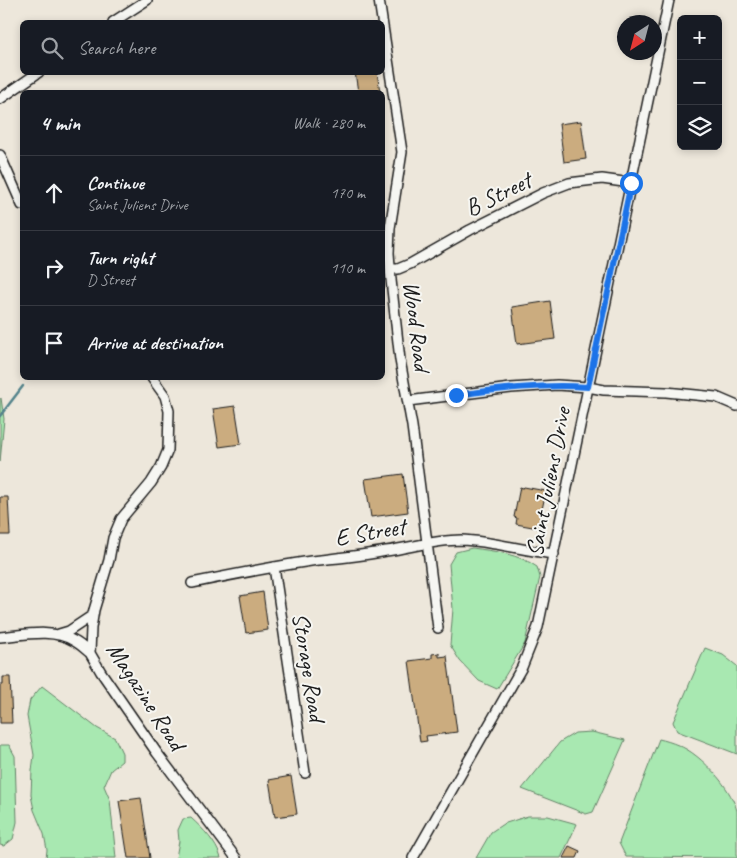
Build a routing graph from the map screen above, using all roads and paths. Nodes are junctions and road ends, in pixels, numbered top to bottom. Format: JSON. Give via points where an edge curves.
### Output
{"nodes":[{"id":1,"x":147,"y":0,"type":"edge"},
{"id":2,"x":379,"y":0,"type":"edge"},
{"id":3,"x":669,"y":0,"type":"edge"},
{"id":4,"x":116,"y":20,"type":"edge"},
{"id":5,"x":382,"y":20,"type":"edge"},
{"id":6,"x":385,"y":40,"type":"edge"},
{"id":7,"x":35,"y":75,"type":"edge"},
{"id":8,"x":0,"y":99,"type":"edge"},
{"id":9,"x":0,"y":155,"type":"edge"},
{"id":10,"x":631,"y":183,"type":"junction"},
{"id":11,"x":20,"y":200,"type":"edge"},
{"id":12,"x":390,"y":269,"type":"junction"},
{"id":13,"x":153,"y":380,"type":"edge"},
{"id":14,"x":588,"y":387,"type":"junction"},
{"id":15,"x":408,"y":401,"type":"junction"},
{"id":16,"x":737,"y":406,"type":"edge"},
{"id":17,"x":427,"y":542,"type":"junction"},
{"id":18,"x":554,"y":554,"type":"junction"},
{"id":19,"x":274,"y":567,"type":"junction"},
{"id":20,"x":192,"y":583,"type":"dead end"},
{"id":21,"x":93,"y":615,"type":"junction"},
{"id":22,"x":438,"y":628,"type":"dead end"},
{"id":23,"x":58,"y":634,"type":"junction"},
{"id":24,"x":0,"y":637,"type":"edge"},
{"id":25,"x":90,"y":653,"type":"junction"},
{"id":26,"x":305,"y":773,"type":"dead end"},
{"id":27,"x":236,"y":858,"type":"edge"},
{"id":28,"x":413,"y":858,"type":"edge"}],
"edges":[{"from":1,"to":4,"type":"street"},
{"from":2,"to":5,"type":"street","name":"Wood Road"},
{"from":3,"to":10,"type":"street","name":"Saint Juliens Drive"},
{"from":6,"to":12,"type":"street","name":"Wood Road","via":[[402,152],[390,228]]},
{"from":7,"to":8,"type":"street"},
{"from":9,"to":11,"type":"street"},
{"from":10,"to":12,"type":"street","name":"B Street","via":[[602,179],[568,183],[470,230],[410,264]]},
{"from":10,"to":14,"type":"street","name":"Saint Juliens Drive"},
{"from":12,"to":15,"type":"street","name":"Wood Road"},
{"from":13,"to":21,"type":"street","name":"Magazine Road","via":[[165,396],[168,450],[151,482],[121,519]]},
{"from":14,"to":15,"type":"street","via":[[511,388]]},
{"from":14,"to":16,"type":"street","via":[[716,397]]},
{"from":14,"to":18,"type":"street","name":"Saint Juliens Drive"},
{"from":15,"to":17,"type":"street","name":"Wood Road"},
{"from":17,"to":18,"type":"street","name":"E Street","via":[[486,541]]},
{"from":17,"to":19,"type":"street","name":"E Street"},
{"from":17,"to":22,"type":"street","name":"Wood Road"},
{"from":18,"to":28,"type":"street","name":"Saint Juliens Drive","via":[[538,627],[522,667]]},
{"from":19,"to":20,"type":"street","name":"E Street"},
{"from":19,"to":26,"type":"street","name":"Storage Road"},
{"from":21,"to":23,"type":"street","via":[[69,631]]},
{"from":21,"to":25,"type":"street","name":"Magazine Road"},
{"from":23,"to":24,"type":"street"},
{"from":23,"to":25,"type":"street","via":[[74,640]]},
{"from":25,"to":27,"type":"street","name":"Magazine Road","via":[[158,753]]}]}
